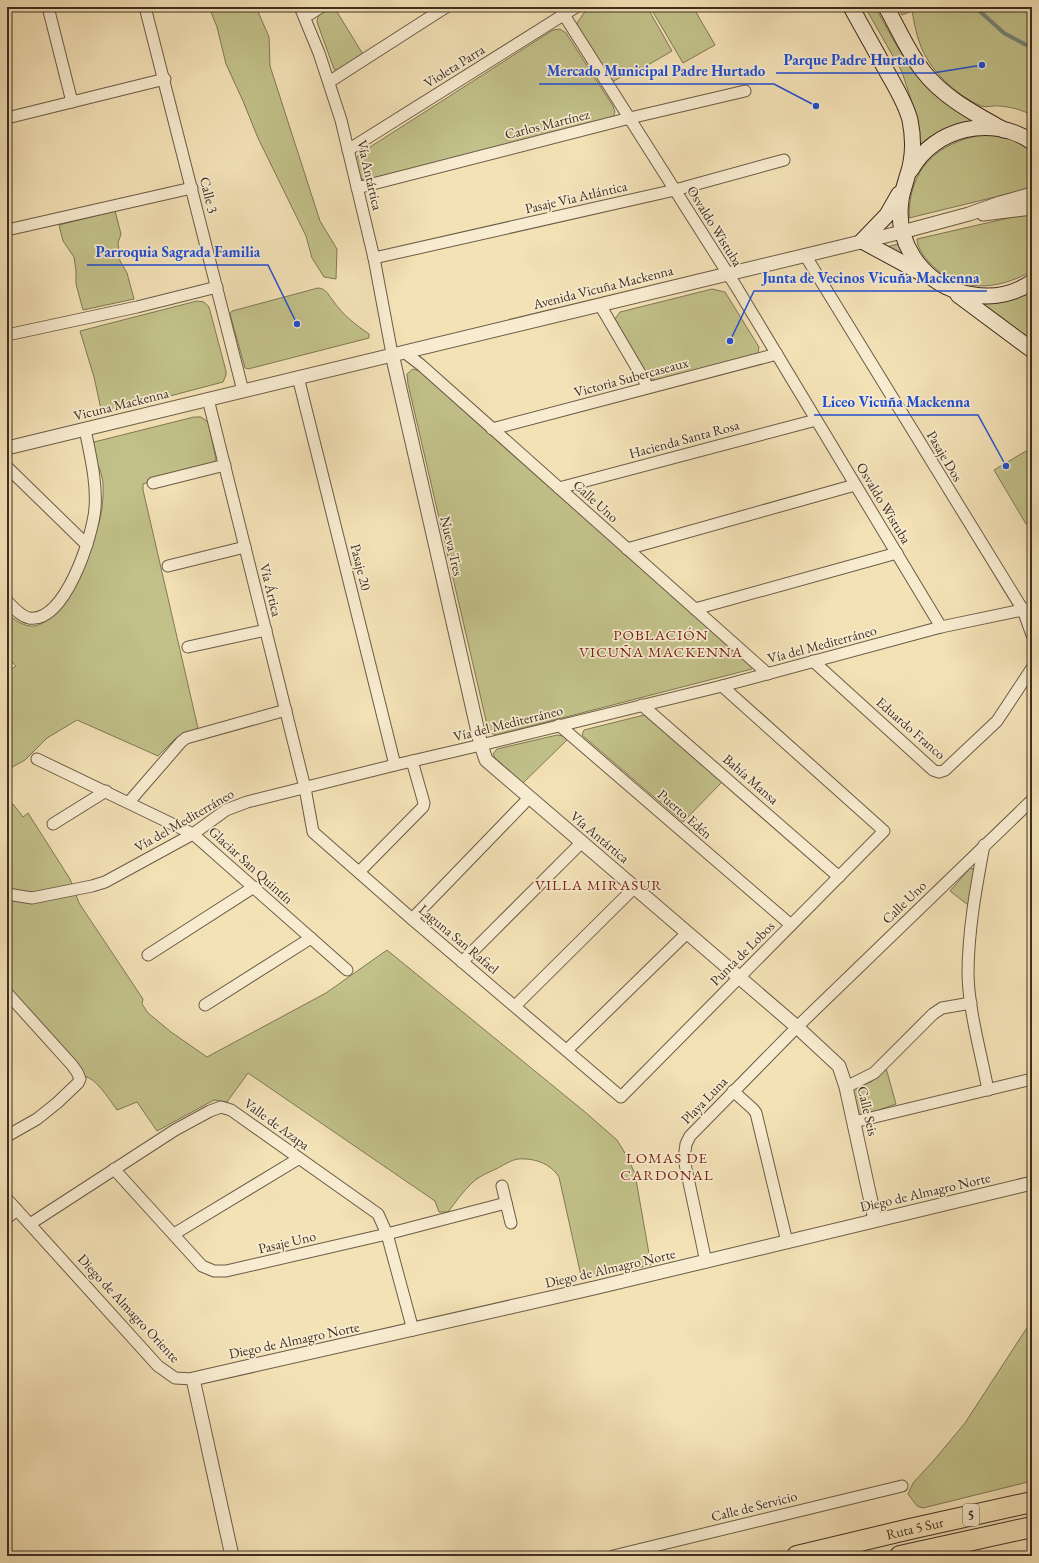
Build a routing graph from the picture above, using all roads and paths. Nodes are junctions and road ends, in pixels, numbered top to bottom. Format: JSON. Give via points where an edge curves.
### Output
{"nodes":[{"id":1,"x":48,"y":7,"type":"edge"},
{"id":2,"x":146,"y":7,"type":"edge"},
{"id":3,"x":321,"y":7,"type":"edge"},
{"id":4,"x":446,"y":7,"type":"edge"},
{"id":5,"x":576,"y":7,"type":"edge"},
{"id":6,"x":851,"y":7,"type":"edge"},
{"id":7,"x":886,"y":7,"type":"edge"},
{"id":8,"x":561,"y":11,"type":"edge"},
{"id":9,"x":302,"y":12,"type":"edge"},
{"id":10,"x":165,"y":80,"type":"junction"},
{"id":11,"x":329,"y":82,"type":"junction"},
{"id":12,"x":745,"y":91,"type":"dead end"},
{"id":13,"x":72,"y":102,"type":"junction"},
{"id":14,"x":7,"y":118,"type":"edge"},
{"id":15,"x":630,"y":118,"type":"junction"},
{"id":16,"x":1004,"y":130,"type":"junction"},
{"id":17,"x":1030,"y":140,"type":"edge"},
{"id":18,"x":348,"y":150,"type":"junction"},
{"id":19,"x":784,"y":160,"type":"dead end"},
{"id":20,"x":905,"y":182,"type":"junction"},
{"id":21,"x":192,"y":188,"type":"junction"},
{"id":22,"x":357,"y":188,"type":"junction"},
{"id":23,"x":675,"y":190,"type":"junction"},
{"id":24,"x":1032,"y":194,"type":"edge"},
{"id":25,"x":1032,"y":208,"type":"edge"},
{"id":26,"x":969,"y":214,"type":"junction"},
{"id":27,"x":7,"y":230,"type":"edge"},
{"id":28,"x":902,"y":232,"type":"junction"},
{"id":29,"x":862,"y":241,"type":"junction"},
{"id":30,"x":805,"y":255,"type":"junction"},
{"id":31,"x":374,"y":258,"type":"junction"},
{"id":32,"x":728,"y":274,"type":"junction"},
{"id":33,"x":933,"y":279,"type":"junction"},
{"id":34,"x":1032,"y":282,"type":"edge"},
{"id":35,"x":217,"y":287,"type":"junction"},
{"id":36,"x":951,"y":289,"type":"junction"},
{"id":37,"x":600,"y":304,"type":"junction"},
{"id":38,"x":7,"y":335,"type":"edge"},
{"id":39,"x":1032,"y":350,"type":"edge"},
{"id":40,"x":398,"y":353,"type":"junction"},
{"id":41,"x":777,"y":354,"type":"junction"},
{"id":42,"x":298,"y":377,"type":"junction"},
{"id":43,"x":648,"y":387,"type":"junction"},
{"id":44,"x":243,"y":391,"type":"junction"},
{"id":45,"x":208,"y":399,"type":"junction"},
{"id":46,"x":816,"y":420,"type":"junction"},
{"id":47,"x":85,"y":429,"type":"junction"},
{"id":48,"x":492,"y":429,"type":"junction"},
{"id":49,"x":7,"y":448,"type":"edge"},
{"id":50,"x":225,"y":465,"type":"junction"},
{"id":51,"x":7,"y":467,"type":"edge"},
{"id":52,"x":153,"y":483,"type":"dead end"},
{"id":53,"x":855,"y":484,"type":"junction"},
{"id":54,"x":559,"y":488,"type":"junction"},
{"id":55,"x":87,"y":545,"type":"junction"},
{"id":56,"x":245,"y":547,"type":"junction"},
{"id":57,"x":627,"y":548,"type":"junction"},
{"id":58,"x":897,"y":553,"type":"junction"},
{"id":59,"x":168,"y":566,"type":"dead end"},
{"id":60,"x":7,"y":601,"type":"edge"},
{"id":61,"x":695,"y":609,"type":"junction"},
{"id":62,"x":1027,"y":609,"type":"edge"},
{"id":63,"x":941,"y":627,"type":"junction"},
{"id":64,"x":266,"y":630,"type":"junction"},
{"id":65,"x":1032,"y":635,"type":"edge"},
{"id":66,"x":188,"y":647,"type":"dead end"},
{"id":67,"x":813,"y":661,"type":"junction"},
{"id":68,"x":1032,"y":668,"type":"edge"},
{"id":69,"x":768,"y":674,"type":"junction"},
{"id":70,"x":722,"y":686,"type":"junction"},
{"id":71,"x":642,"y":705,"type":"junction"},
{"id":72,"x":286,"y":710,"type":"junction"},
{"id":73,"x":559,"y":725,"type":"junction"},
{"id":74,"x":481,"y":745,"type":"junction"},
{"id":75,"x":37,"y":759,"type":"dead end"},
{"id":76,"x":412,"y":761,"type":"junction"},
{"id":77,"x":395,"y":765,"type":"junction"},
{"id":78,"x":305,"y":788,"type":"junction"},
{"id":79,"x":106,"y":791,"type":"junction"},
{"id":80,"x":529,"y":798,"type":"junction"},
{"id":81,"x":1032,"y":800,"type":"edge"},
{"id":82,"x":129,"y":802,"type":"junction"},
{"id":83,"x":53,"y":824,"type":"dead end"},
{"id":84,"x":193,"y":834,"type":"junction"},
{"id":85,"x":582,"y":842,"type":"junction"},
{"id":86,"x":984,"y":845,"type":"junction"},
{"id":87,"x":359,"y":872,"type":"junction"},
{"id":88,"x":839,"y":877,"type":"junction"},
{"id":89,"x":254,"y":887,"type":"junction"},
{"id":90,"x":635,"y":887,"type":"junction"},
{"id":91,"x":7,"y":894,"type":"edge"},
{"id":92,"x":412,"y":919,"type":"junction"},
{"id":93,"x":791,"y":925,"type":"junction"},
{"id":94,"x":687,"y":933,"type":"junction"},
{"id":95,"x":311,"y":938,"type":"junction"},
{"id":96,"x":148,"y":955,"type":"dead end"},
{"id":97,"x":462,"y":962,"type":"junction"},
{"id":98,"x":347,"y":970,"type":"dead end"},
{"id":99,"x":739,"y":978,"type":"junction"},
{"id":100,"x":7,"y":993,"type":"edge"},
{"id":101,"x":971,"y":1003,"type":"junction"},
{"id":102,"x":205,"y":1005,"type":"dead end"},
{"id":103,"x":515,"y":1006,"type":"junction"},
{"id":104,"x":797,"y":1027,"type":"junction"},
{"id":105,"x":567,"y":1050,"type":"junction"},
{"id":106,"x":1032,"y":1079,"type":"edge"},
{"id":107,"x":846,"y":1087,"type":"junction"},
{"id":108,"x":988,"y":1090,"type":"junction"},
{"id":109,"x":733,"y":1091,"type":"junction"},
{"id":110,"x":621,"y":1097,"type":"joint"},
{"id":111,"x":854,"y":1122,"type":"junction"},
{"id":112,"x":7,"y":1136,"type":"edge"},
{"id":113,"x":298,"y":1159,"type":"junction"},
{"id":114,"x":114,"y":1169,"type":"junction"},
{"id":115,"x":1032,"y":1183,"type":"edge"},
{"id":116,"x":502,"y":1186,"type":"dead end"},
{"id":117,"x":7,"y":1199,"type":"edge"},
{"id":118,"x":506,"y":1203,"type":"junction"},
{"id":119,"x":17,"y":1210,"type":"junction"},
{"id":120,"x":7,"y":1218,"type":"edge"},
{"id":121,"x":875,"y":1220,"type":"junction"},
{"id":122,"x":510,"y":1223,"type":"dead end"},
{"id":123,"x":30,"y":1224,"type":"junction"},
{"id":124,"x":174,"y":1234,"type":"junction"},
{"id":125,"x":387,"y":1234,"type":"junction"},
{"id":126,"x":787,"y":1242,"type":"junction"},
{"id":127,"x":706,"y":1262,"type":"junction"},
{"id":128,"x":413,"y":1330,"type":"junction"},
{"id":129,"x":193,"y":1379,"type":"junction"},
{"id":130,"x":902,"y":1486,"type":"dead end"},
{"id":131,"x":1032,"y":1492,"type":"edge"},
{"id":132,"x":1032,"y":1502,"type":"edge"},
{"id":133,"x":1032,"y":1527,"type":"edge"},
{"id":134,"x":910,"y":1528,"type":"junction"},
{"id":135,"x":1032,"y":1537,"type":"edge"},
{"id":136,"x":232,"y":1556,"type":"edge"},
{"id":137,"x":612,"y":1556,"type":"edge"},
{"id":138,"x":797,"y":1556,"type":"edge"},
{"id":139,"x":900,"y":1556,"type":"edge"},
{"id":140,"x":911,"y":1556,"type":"edge"}],
"edges":[{"from":1,"to":13,"type":"street"},
{"from":2,"to":10,"type":"street","name":"Calle 3"},
{"from":3,"to":9,"type":"street"},
{"from":4,"to":11,"type":"street"},
{"from":5,"to":8,"type":"street","name":"Violeta Parra"},
{"from":6,"to":20,"type":"main road","via":[[907,110],[913,144]]},
{"from":7,"to":16,"type":"main road","via":[[931,80],[952,100]]},
{"from":8,"to":15,"type":"street","name":"Osvaldo Wistuba"},
{"from":8,"to":18,"type":"street","name":"Violeta Parra"},
{"from":9,"to":11,"type":"street","name":"Vía Antártica"},
{"from":10,"to":13,"type":"street"},
{"from":10,"to":21,"type":"street","name":"Calle 3"},
{"from":11,"to":18,"type":"street","name":"Vía Antártica"},
{"from":12,"to":15,"type":"street","name":"Carlos Martínez"},
{"from":13,"to":14,"type":"street"},
{"from":15,"to":22,"type":"street","name":"Carlos Martínez"},
{"from":15,"to":23,"type":"street","name":"Osvaldo Wistuba"},
{"from":16,"to":17,"type":"main road"},
{"from":16,"to":20,"type":"main road","via":[[979,127],[942,138],[922,155]]},
{"from":18,"to":22,"type":"street","name":"Vía Antártica"},
{"from":19,"to":23,"type":"street","name":"Pasaje Via Atlántica"},
{"from":20,"to":28,"type":"main road","via":[[900,214]]},
{"from":20,"to":29,"type":"main road","via":[[887,215]]},
{"from":21,"to":27,"type":"street"},
{"from":21,"to":35,"type":"street","name":"Calle 3"},
{"from":22,"to":31,"type":"street","name":"Vía Antártica"},
{"from":23,"to":31,"type":"street","name":"Pasaje Via Atlántica"},
{"from":23,"to":32,"type":"street","name":"Osvaldo Wistuba"},
{"from":24,"to":26,"type":"street","name":"Avenida Vicuña Mackenna"},
{"from":25,"to":26,"type":"street","name":"Avenida Vicuña Mackenna"},
{"from":26,"to":28,"type":"street","name":"Avenida Vicuña Mackenna"},
{"from":28,"to":29,"type":"street","name":"Avenida Vicuña Mackenna"},
{"from":28,"to":33,"type":"main road","via":[[914,258]]},
{"from":29,"to":30,"type":"street","name":"Avenida Vicuña Mackenna"},
{"from":29,"to":33,"type":"main road"},
{"from":30,"to":32,"type":"street","name":"Avenida Vicuña Mackenna"},
{"from":30,"to":62,"type":"street","name":"Pasaje Dos"},
{"from":31,"to":40,"type":"street","name":"Vía Antártica"},
{"from":32,"to":37,"type":"street","name":"Avenida Vicuña Mackenna"},
{"from":32,"to":41,"type":"street","name":"Osvaldo Wistuba"},
{"from":33,"to":36,"type":"main road"},
{"from":34,"to":36,"type":"main road","via":[[1009,294],[991,297],[973,296]]},
{"from":35,"to":38,"type":"street"},
{"from":35,"to":44,"type":"street","name":"Calle 3"},
{"from":36,"to":39,"type":"main road"},
{"from":37,"to":40,"type":"street","name":"Avenida Vicuña Mackenna"},
{"from":37,"to":43,"type":"street"},
{"from":40,"to":42,"type":"street","name":"Avenida Vicuña Mackenna"},
{"from":40,"to":48,"type":"street","name":"Calle Uno","via":[[421,365]]},
{"from":40,"to":74,"type":"street","name":"Nueva Tres"},
{"from":41,"to":43,"type":"street","name":"Victoria Subercaseaux"},
{"from":41,"to":46,"type":"street","name":"Osvaldo Wistuba"},
{"from":42,"to":44,"type":"street","name":"Avenida Vicuña Mackenna"},
{"from":42,"to":77,"type":"street","name":"Pasaje 20"},
{"from":43,"to":48,"type":"street","name":"Victoria Subercaseaux"},
{"from":44,"to":45,"type":"street","name":"Vicuna Mackenna"},
{"from":45,"to":47,"type":"street","name":"Vicuna Mackenna"},
{"from":45,"to":50,"type":"street","name":"Vía Ártica"},
{"from":46,"to":53,"type":"street","name":"Osvaldo Wistuba"},
{"from":46,"to":54,"type":"street","name":"Hacienda Santa Rosa"},
{"from":47,"to":49,"type":"street","name":"Vicuna Mackenna"},
{"from":47,"to":55,"type":"street","via":[[96,486],[94,519]]},
{"from":48,"to":54,"type":"street","name":"Calle Uno"},
{"from":50,"to":52,"type":"street"},
{"from":50,"to":56,"type":"street","name":"Vía Ártica"},
{"from":51,"to":55,"type":"street"},
{"from":53,"to":57,"type":"street"},
{"from":53,"to":58,"type":"street","name":"Osvaldo Wistuba"},
{"from":54,"to":57,"type":"street","name":"Calle Uno"},
{"from":55,"to":60,"type":"street","via":[[68,590],[52,610],[38,617],[28,618]]},
{"from":56,"to":59,"type":"street"},
{"from":56,"to":64,"type":"street","name":"Vía Ártica"},
{"from":57,"to":61,"type":"street","name":"Calle Uno"},
{"from":58,"to":61,"type":"street"},
{"from":58,"to":63,"type":"street","name":"Osvaldo Wistuba"},
{"from":61,"to":69,"type":"street","name":"Calle Uno"},
{"from":62,"to":63,"type":"street","name":"Vía del Mediterráneo"},
{"from":62,"to":65,"type":"street"},
{"from":63,"to":67,"type":"street","name":"Vía del Mediterráneo"},
{"from":64,"to":66,"type":"street"},
{"from":64,"to":72,"type":"street","name":"Vía Ártica"},
{"from":67,"to":68,"type":"street","name":"Eduardo Franco","via":[[938,772],[945,770],[997,721]]},
{"from":67,"to":69,"type":"street","name":"Vía del Mediterráneo"},
{"from":69,"to":70,"type":"street","name":"Vía del Mediterráneo"},
{"from":70,"to":71,"type":"street","name":"Vía del Mediterráneo"},
{"from":70,"to":88,"type":"street","name":"Punta de Lobos","via":[[884,831]]},
{"from":71,"to":73,"type":"street","name":"Vía del Mediterráneo"},
{"from":71,"to":88,"type":"street","name":"Bahía Mansa"},
{"from":72,"to":78,"type":"street","name":"Vía Ártica"},
{"from":72,"to":82,"type":"street","via":[[186,738]]},
{"from":73,"to":74,"type":"street","name":"Vía del Mediterráneo"},
{"from":73,"to":93,"type":"street","name":"Puerto Edén"},
{"from":74,"to":76,"type":"street","name":"Vía del Mediterráneo"},
{"from":74,"to":80,"type":"street","name":"Vía Antártica","via":[[488,764]]},
{"from":75,"to":79,"type":"street","name":"Glaciar San Quintín"},
{"from":76,"to":77,"type":"street","name":"Vía del Mediterráneo"},
{"from":76,"to":87,"type":"street","via":[[423,807]]},
{"from":77,"to":78,"type":"street","name":"Vía del Mediterráneo"},
{"from":78,"to":84,"type":"street","name":"Vía del Mediterráneo","via":[[235,805]]},
{"from":78,"to":87,"type":"street","name":"Laguna San Rafael","via":[[313,832]]},
{"from":79,"to":82,"type":"street","name":"Glaciar San Quintín"},
{"from":79,"to":83,"type":"street"},
{"from":80,"to":85,"type":"street","name":"Vía Antártica"},
{"from":80,"to":92,"type":"street"},
{"from":81,"to":86,"type":"street","name":"Calle Uno"},
{"from":82,"to":84,"type":"street","name":"Glaciar San Quintín"},
{"from":84,"to":89,"type":"street","name":"Glaciar San Quintín"},
{"from":84,"to":91,"type":"street","name":"Vía del Mediterráneo","via":[[119,875],[92,886],[28,899]]},
{"from":85,"to":90,"type":"street","name":"Vía Antártica"},
{"from":85,"to":97,"type":"street"},
{"from":86,"to":101,"type":"street","via":[[969,947],[968,976]]},
{"from":86,"to":104,"type":"street","name":"Calle Uno"},
{"from":87,"to":92,"type":"street","name":"Laguna San Rafael"},
{"from":88,"to":93,"type":"street","name":"Punta de Lobos"},
{"from":89,"to":95,"type":"street","name":"Glaciar San Quintín"},
{"from":89,"to":96,"type":"street"},
{"from":90,"to":94,"type":"street","name":"Vía Antártica"},
{"from":90,"to":103,"type":"street"},
{"from":92,"to":97,"type":"street","name":"Laguna San Rafael"},
{"from":93,"to":99,"type":"street","name":"Punta de Lobos"},
{"from":94,"to":99,"type":"street","name":"Vía Antártica"},
{"from":94,"to":105,"type":"street"},
{"from":95,"to":98,"type":"street","name":"Glaciar San Quintín"},
{"from":95,"to":102,"type":"street"},
{"from":97,"to":103,"type":"street","name":"Laguna San Rafael"},
{"from":99,"to":104,"type":"street","name":"Vía Antártica"},
{"from":99,"to":110,"type":"street","name":"Punta de Lobos"},
{"from":100,"to":112,"type":"street","via":[[78,1072],[80,1079],[37,1119]]},
{"from":101,"to":107,"type":"street","via":[[942,1008],[933,1014],[874,1073]]},
{"from":101,"to":108,"type":"street"},
{"from":103,"to":105,"type":"street","name":"Laguna San Rafael"},
{"from":104,"to":107,"type":"street","name":"Calle Seis","via":[[839,1066]]},
{"from":104,"to":109,"type":"street","name":"Playa Luna"},
{"from":105,"to":110,"type":"street","name":"Laguna San Rafael"},
{"from":106,"to":108,"type":"street"},
{"from":107,"to":111,"type":"street","name":"Calle Seis"},
{"from":108,"to":111,"type":"street"},
{"from":109,"to":126,"type":"street","via":[[756,1113]]},
{"from":109,"to":127,"type":"street","name":"Playa Luna","via":[[695,1130],[684,1152]]},
{"from":111,"to":121,"type":"street","name":"Calle Seis"},
{"from":113,"to":114,"type":"street","name":"Valle de Azapa","via":[[231,1110],[221,1107],[175,1130]]},
{"from":113,"to":124,"type":"street"},
{"from":113,"to":125,"type":"street","name":"Valle de Azapa","via":[[378,1214]]},
{"from":114,"to":123,"type":"street","name":"Valle de Azapa"},
{"from":114,"to":124,"type":"street","name":"Pasaje Uno"},
{"from":115,"to":121,"type":"street","name":"Diego de Almagro Norte"},
{"from":116,"to":118,"type":"street"},
{"from":117,"to":119,"type":"street","name":"Diego de Almagro Oriente"},
{"from":118,"to":122,"type":"street"},
{"from":118,"to":125,"type":"street","name":"Pasaje Uno"},
{"from":119,"to":120,"type":"street"},
{"from":119,"to":123,"type":"street","name":"Diego de Almagro Oriente"},
{"from":121,"to":126,"type":"street","name":"Diego de Almagro Norte"},
{"from":123,"to":129,"type":"street","name":"Diego de Almagro Oriente","via":[[158,1366],[175,1378]]},
{"from":124,"to":125,"type":"street","name":"Pasaje Uno","via":[[202,1266],[214,1271],[226,1271]]},
{"from":125,"to":128,"type":"street","name":"Valle de Azapa"},
{"from":126,"to":127,"type":"street","name":"Diego de Almagro Norte"},
{"from":127,"to":128,"type":"street","name":"Diego de Almagro Norte"},
{"from":128,"to":129,"type":"street","name":"Diego de Almagro Norte"},
{"from":129,"to":136,"type":"street"},
{"from":130,"to":137,"type":"street","name":"Calle de Servicio"},
{"from":131,"to":134,"type":"highway"},
{"from":132,"to":134,"type":"highway","name":"Ruta 5 Sur","number":"5"},
{"from":133,"to":139,"type":"highway","name":"Ruta 5 Sur","number":"5"},
{"from":134,"to":138,"type":"highway","name":"Ruta 5 Sur","number":"5"},
{"from":135,"to":140,"type":"highway"}]}
